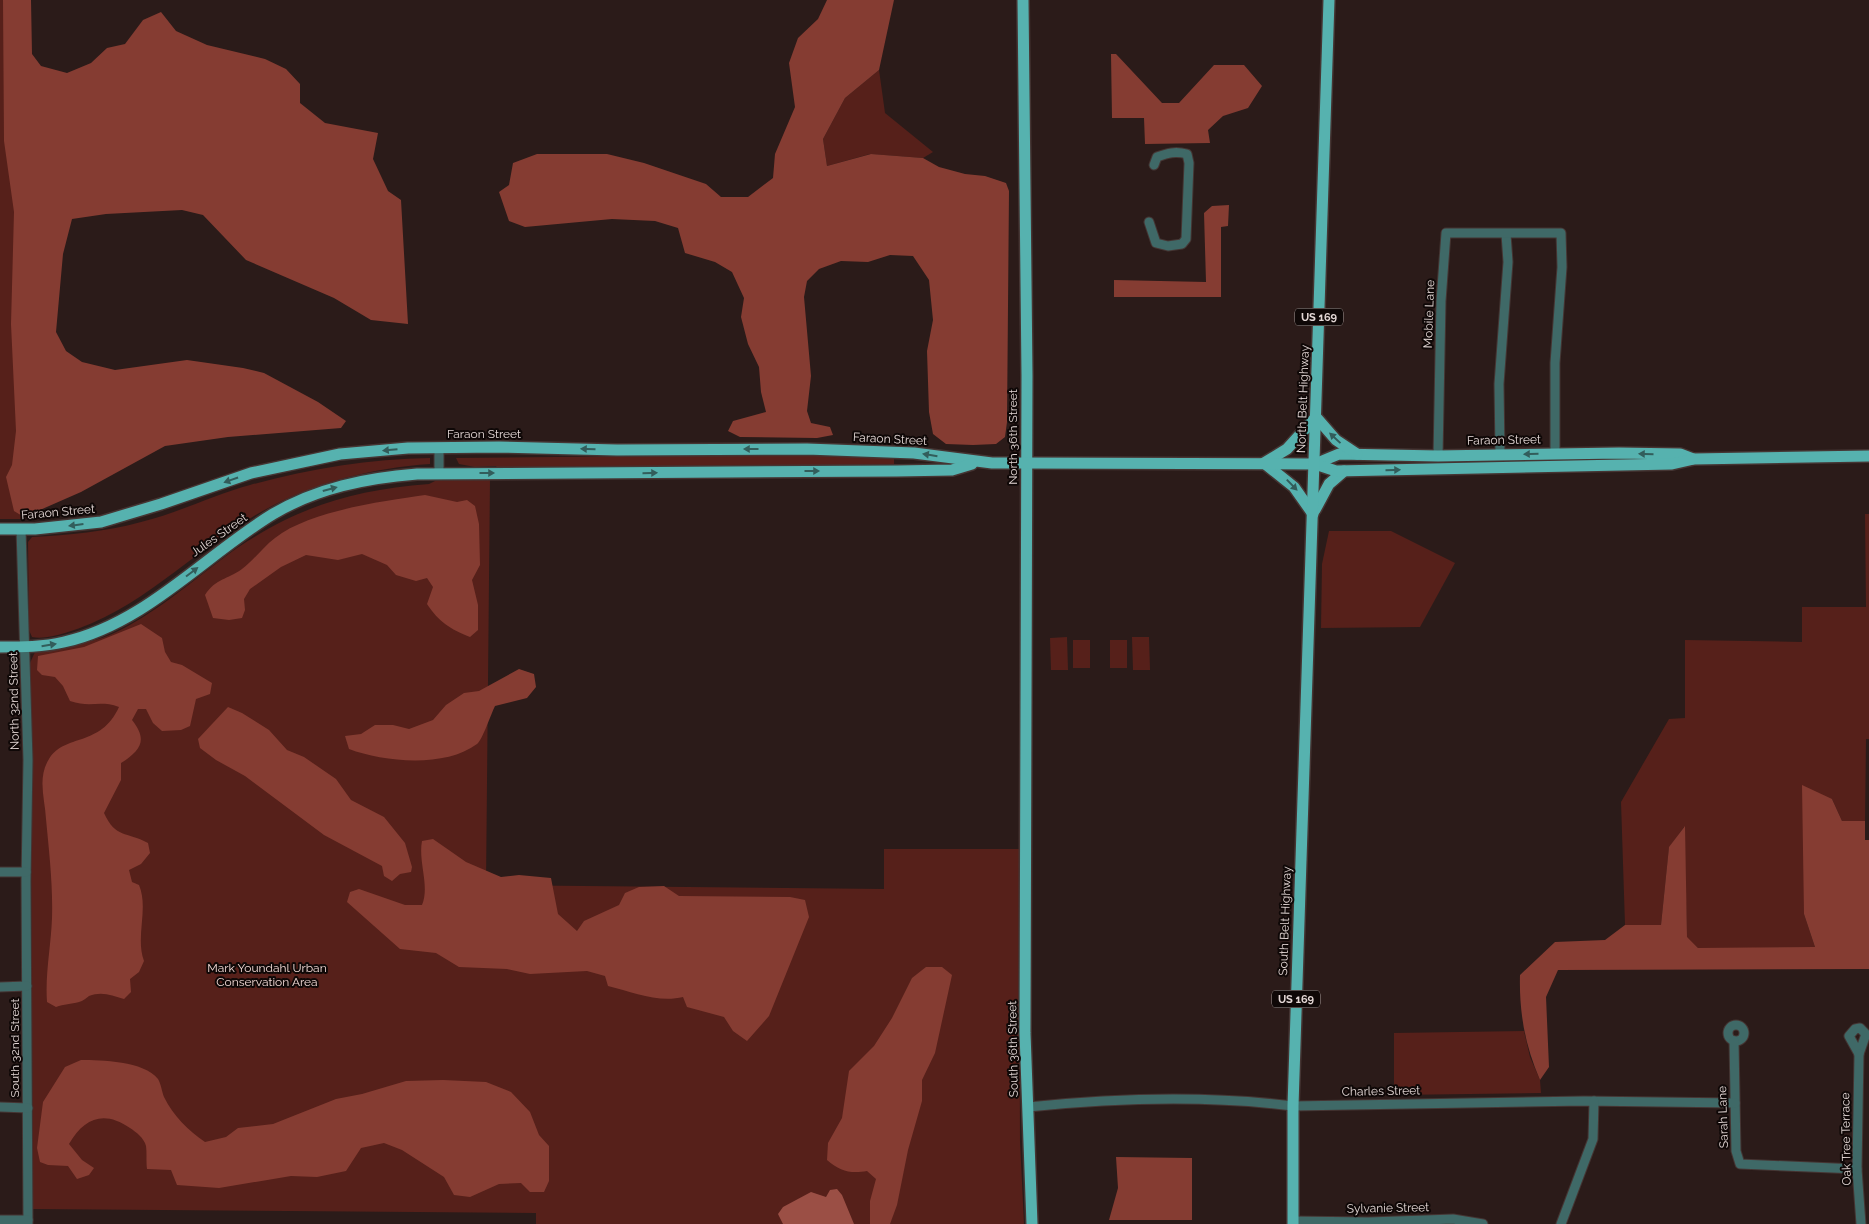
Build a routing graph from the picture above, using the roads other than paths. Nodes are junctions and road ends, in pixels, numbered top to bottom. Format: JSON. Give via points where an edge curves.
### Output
{"nodes":[{"id":1,"x":1023,"y":0,"type":"edge"},
{"id":2,"x":1329,"y":0,"type":"edge"},
{"id":3,"x":1154,"y":165,"type":"dead end"},
{"id":4,"x":1149,"y":222,"type":"dead end"},
{"id":5,"x":1506,"y":234,"type":"junction"},
{"id":6,"x":1316,"y":417,"type":"junction"},
{"id":7,"x":439,"y":448,"type":"junction"},
{"id":8,"x":1555,"y":453,"type":"junction"},
{"id":9,"x":1500,"y":454,"type":"junction"},
{"id":10,"x":1358,"y":455,"type":"junction"},
{"id":11,"x":1438,"y":456,"type":"junction"},
{"id":12,"x":1869,"y":456,"type":"edge"},
{"id":13,"x":1694,"y":459,"type":"junction"},
{"id":14,"x":1026,"y":462,"type":"junction"},
{"id":15,"x":979,"y":463,"type":"junction"},
{"id":16,"x":1264,"y":463,"type":"junction"},
{"id":17,"x":1315,"y":464,"type":"junction"},
{"id":18,"x":1344,"y":471,"type":"junction"},
{"id":19,"x":439,"y":473,"type":"junction"},
{"id":20,"x":1313,"y":514,"type":"junction"},
{"id":21,"x":0,"y":529,"type":"edge"},
{"id":22,"x":22,"y":529,"type":"junction"},
{"id":23,"x":0,"y":647,"type":"edge"},
{"id":24,"x":26,"y":647,"type":"junction"},
{"id":25,"x":1304,"y":768,"type":"joint"},
{"id":26,"x":0,"y":872,"type":"edge"},
{"id":27,"x":26,"y":872,"type":"junction"},
{"id":28,"x":1026,"y":874,"type":"joint"},
{"id":29,"x":0,"y":986,"type":"edge"},
{"id":30,"x":27,"y":986,"type":"junction"},
{"id":31,"x":1734,"y":1041,"type":"dead end"},
{"id":32,"x":1859,"y":1054,"type":"dead end"},
{"id":33,"x":1594,"y":1101,"type":"junction"},
{"id":34,"x":1735,"y":1103,"type":"junction"},
{"id":35,"x":1292,"y":1106,"type":"junction"},
{"id":36,"x":0,"y":1107,"type":"edge"},
{"id":37,"x":1028,"y":1107,"type":"junction"},
{"id":38,"x":28,"y":1108,"type":"junction"},
{"id":39,"x":1857,"y":1169,"type":"junction"},
{"id":40,"x":0,"y":1220,"type":"edge"},
{"id":41,"x":28,"y":1222,"type":"edge"},
{"id":42,"x":1293,"y":1222,"type":"edge"},
{"id":43,"x":1032,"y":1224,"type":"edge"},
{"id":44,"x":1483,"y":1224,"type":"edge"},
{"id":45,"x":1561,"y":1224,"type":"edge"},
{"id":46,"x":1861,"y":1224,"type":"edge"}],
"edges":[{"from":1,"to":14,"type":"main road","name":"North 36th Street"},
{"from":2,"to":6,"type":"main road","name":"North Belt Highway","number":"US 169"},
{"from":3,"to":4,"type":"street","via":[[1157,158],[1167,154],[1177,151],[1187,154],[1186,238],[1182,244],[1168,246],[1156,243]]},
{"from":5,"to":8,"type":"street","name":"Mobile Lane","via":[[1561,233]]},
{"from":5,"to":9,"type":"street","via":[[1508,262],[1498,384]]},
{"from":5,"to":11,"type":"street","name":"Mobile Lane","via":[[1446,233],[1441,301]]},
{"from":10,"to":6,"type":"main road","one_way":true,"via":[[1336,440]]},
{"from":6,"to":16,"type":"main road","via":[[1287,449]]},
{"from":6,"to":17,"type":"main road","name":"North Belt Highway","number":"US 169"},
{"from":15,"to":7,"type":"main road","name":"Faraon Street","one_way":true,"via":[[914,453],[807,449]]},
{"from":7,"to":19,"type":"street"},
{"from":7,"to":22,"type":"main road","name":"Faraon Street","one_way":true,"via":[[340,454],[252,473],[101,522]]},
{"from":8,"to":9,"type":"main road","name":"Faraon Street","one_way":true},
{"from":13,"to":8,"type":"main road","name":"Faraon Street","one_way":true,"via":[[1680,454]]},
{"from":9,"to":11,"type":"main road","name":"Faraon Street"},
{"from":10,"to":11,"type":"main road","name":"Faraon Street"},
{"from":10,"to":17,"type":"main road","name":"Faraon Street","via":[[1339,454]]},
{"from":12,"to":13,"type":"main road","name":"Faraon Street"},
{"from":18,"to":13,"type":"main road","name":"Faraon Street","one_way":true,"via":[[1672,464]]},
{"from":14,"to":15,"type":"main road","name":"Faraon Street"},
{"from":14,"to":16,"type":"main road","name":"Faraon Street"},
{"from":14,"to":28,"type":"main road","name":"North 36th Street"},
{"from":19,"to":15,"type":"main road","name":"Faraon Street","one_way":true,"via":[[952,470]]},
{"from":16,"to":17,"type":"main road","name":"Faraon Street"},
{"from":16,"to":20,"type":"main road","one_way":true,"via":[[1294,487]]},
{"from":17,"to":18,"type":"main road","name":"Faraon Street"},
{"from":17,"to":20,"type":"main road","name":"North Belt Highway","number":"US 169"},
{"from":18,"to":20,"type":"main road","via":[[1329,484]]},
{"from":24,"to":19,"type":"main road","name":"Jules Street","one_way":true,"via":[[66,642],[141,610],[272,515],[313,494],[378,477]]},
{"from":20,"to":25,"type":"main road","name":"North Belt Highway","number":"US 169"},
{"from":21,"to":22,"type":"main road","name":"Faraon Street"},
{"from":22,"to":24,"type":"street","name":"North 32nd Street"},
{"from":23,"to":24,"type":"main road","name":"Jules Street"},
{"from":24,"to":27,"type":"street","name":"North 32nd Street"},
{"from":25,"to":35,"type":"main road","name":"South Belt Highway","number":"US 169"},
{"from":26,"to":27,"type":"street"},
{"from":27,"to":30,"type":"street","name":"South 32nd Street"},
{"from":28,"to":37,"type":"main road","name":"South 36th Street"},
{"from":29,"to":30,"type":"street"},
{"from":30,"to":38,"type":"street","name":"South 32nd Street"},
{"from":31,"to":34,"type":"street","name":"Sarah Lane"},
{"from":32,"to":39,"type":"street","name":"Oak Tree Terrace"},
{"from":33,"to":34,"type":"street","name":"Charles Street"},
{"from":33,"to":35,"type":"street","name":"Charles Street"},
{"from":33,"to":45,"type":"street","via":[[1593,1139]]},
{"from":34,"to":39,"type":"street","name":"Sarah Lane","via":[[1736,1151],[1740,1164]]},
{"from":35,"to":37,"type":"street","name":"Charles Street","via":[[1158,1099]]},
{"from":35,"to":42,"type":"main road","name":"South Belt Highway","number":"US 169"},
{"from":36,"to":38,"type":"street"},
{"from":37,"to":43,"type":"main road","name":"South 36th Street"},
{"from":38,"to":41,"type":"street","name":"South 32nd Street"},
{"from":39,"to":46,"type":"street","name":"Oak Tree Terrace"},
{"from":40,"to":41,"type":"street"},
{"from":42,"to":44,"type":"street","name":"Sylvanie Street","via":[[1453,1219]]}]}
